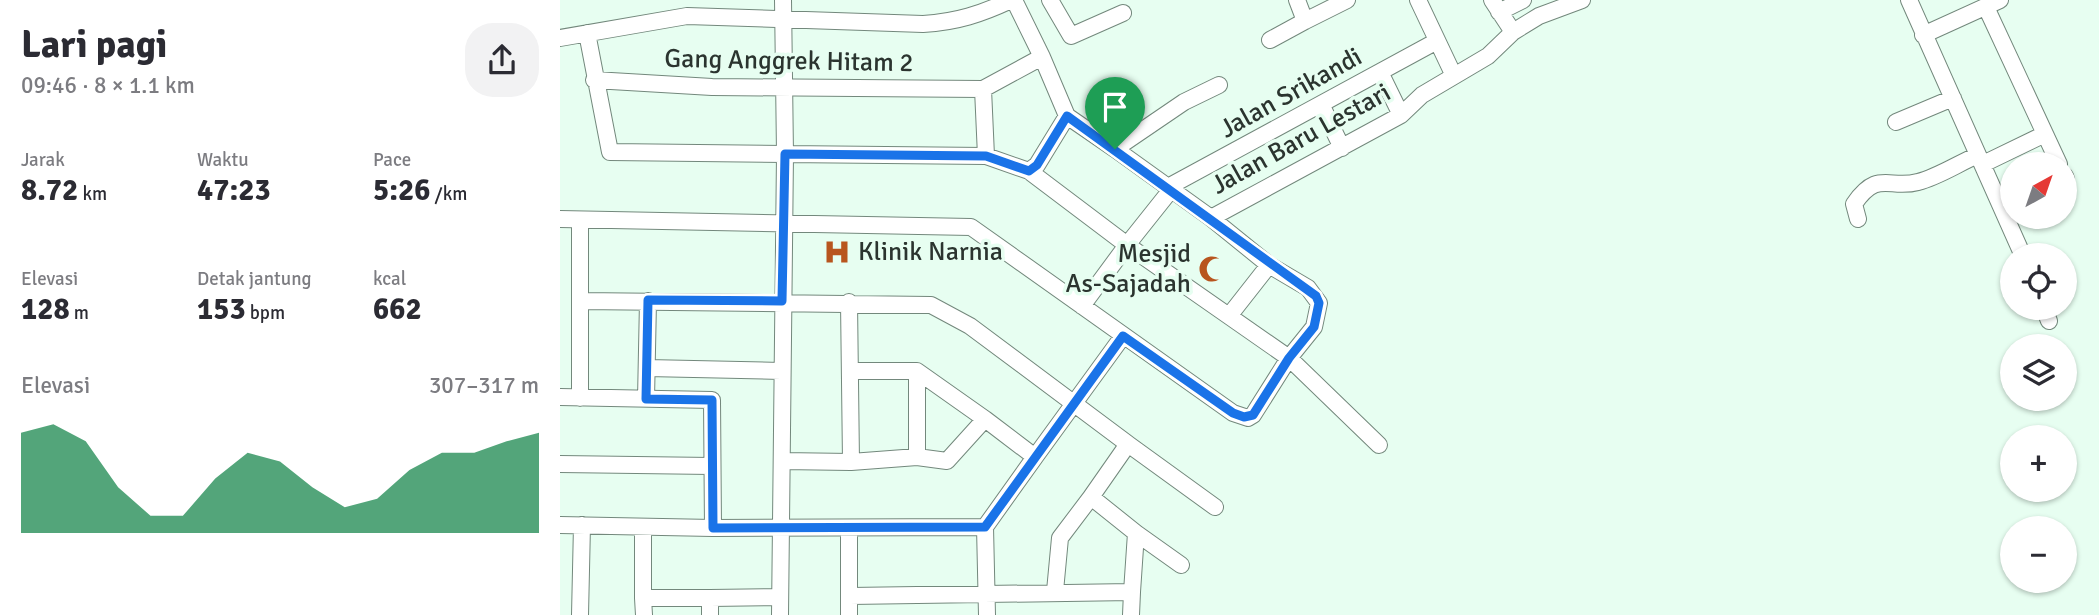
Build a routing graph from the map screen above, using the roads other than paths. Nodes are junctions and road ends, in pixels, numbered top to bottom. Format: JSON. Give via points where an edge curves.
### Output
{"nodes":[{"id":1,"x":783,"y":0,"type":"edge"},
{"id":2,"x":1013,"y":0,"type":"edge"},
{"id":3,"x":1050,"y":0,"type":"edge"},
{"id":4,"x":1297,"y":0,"type":"edge"},
{"id":5,"x":1348,"y":0,"type":"edge"},
{"id":6,"x":1418,"y":0,"type":"edge"},
{"id":7,"x":1523,"y":0,"type":"edge"},
{"id":8,"x":1582,"y":0,"type":"edge"},
{"id":9,"x":1909,"y":0,"type":"edge"},
{"id":10,"x":1993,"y":4,"type":"edge"},
{"id":11,"x":1496,"y":6,"type":"edge"},
{"id":12,"x":1123,"y":13,"type":"dead end"},
{"id":13,"x":784,"y":19,"type":"junction"},
{"id":14,"x":1305,"y":20,"type":"junction"},
{"id":15,"x":1513,"y":32,"type":"junction"},
{"id":16,"x":587,"y":33,"type":"junction"},
{"id":17,"x":1923,"y":35,"type":"junction"},
{"id":18,"x":560,"y":38,"type":"edge"},
{"id":19,"x":1270,"y":40,"type":"dead end"},
{"id":20,"x":1437,"y":41,"type":"junction"},
{"id":21,"x":1042,"y":57,"type":"junction"},
{"id":22,"x":1380,"y":72,"type":"junction"},
{"id":23,"x":1454,"y":76,"type":"junction"},
{"id":24,"x":594,"y":80,"type":"junction"},
{"id":25,"x":1219,"y":85,"type":"dead end"},
{"id":26,"x":785,"y":87,"type":"junction"},
{"id":27,"x":983,"y":89,"type":"junction"},
{"id":28,"x":1953,"y":98,"type":"junction"},
{"id":29,"x":1321,"y":104,"type":"junction"},
{"id":30,"x":1401,"y":115,"type":"junction"},
{"id":31,"x":1067,"y":116,"type":"junction"},
{"id":32,"x":1896,"y":122,"type":"dead end"},
{"id":33,"x":2045,"y":134,"type":"junction"},
{"id":34,"x":1342,"y":148,"type":"junction"},
{"id":35,"x":1115,"y":149,"type":"junction"},
{"id":36,"x":2054,"y":152,"type":"edge"},
{"id":37,"x":785,"y":154,"type":"junction"},
{"id":38,"x":986,"y":156,"type":"junction"},
{"id":39,"x":1981,"y":159,"type":"junction"},
{"id":40,"x":1029,"y":171,"type":"junction"},
{"id":41,"x":1169,"y":189,"type":"junction"},
{"id":42,"x":1211,"y":218,"type":"junction"},
{"id":43,"x":560,"y":219,"type":"edge"},
{"id":44,"x":1858,"y":219,"type":"dead end"},
{"id":45,"x":580,"y":220,"type":"junction"},
{"id":46,"x":784,"y":224,"type":"junction"},
{"id":47,"x":2017,"y":243,"type":"edge"},
{"id":48,"x":1127,"y":245,"type":"junction"},
{"id":49,"x":1269,"y":265,"type":"junction"},
{"id":50,"x":648,"y":300,"type":"junction"},
{"id":51,"x":581,"y":301,"type":"junction"},
{"id":52,"x":782,"y":301,"type":"junction"},
{"id":53,"x":849,"y":302,"type":"junction"},
{"id":54,"x":1082,"y":306,"type":"junction"},
{"id":55,"x":1229,"y":316,"type":"junction"},
{"id":56,"x":1123,"y":336,"type":"junction"},
{"id":57,"x":1289,"y":358,"type":"junction"},
{"id":58,"x":647,"y":369,"type":"junction"},
{"id":59,"x":712,"y":369,"type":"junction"},
{"id":60,"x":781,"y":371,"type":"junction"},
{"id":61,"x":851,"y":371,"type":"junction"},
{"id":62,"x":917,"y":371,"type":"junction"},
{"id":63,"x":560,"y":397,"type":"edge"},
{"id":64,"x":580,"y":398,"type":"junction"},
{"id":65,"x":646,"y":399,"type":"junction"},
{"id":66,"x":712,"y":400,"type":"junction"},
{"id":67,"x":1076,"y":404,"type":"junction"},
{"id":68,"x":985,"y":419,"type":"junction"},
{"id":69,"x":1128,"y":444,"type":"junction"},
{"id":70,"x":1379,"y":444,"type":"dead end"},
{"id":71,"x":917,"y":457,"type":"junction"},
{"id":72,"x":1035,"y":457,"type":"junction"},
{"id":73,"x":782,"y":461,"type":"junction"},
{"id":74,"x":851,"y":462,"type":"junction"},
{"id":75,"x":560,"y":464,"type":"edge"},
{"id":76,"x":712,"y":466,"type":"junction"},
{"id":77,"x":1091,"y":497,"type":"junction"},
{"id":78,"x":1215,"y":507,"type":"dead end"},
{"id":79,"x":560,"y":525,"type":"edge"},
{"id":80,"x":582,"y":525,"type":"junction"},
{"id":81,"x":985,"y":527,"type":"junction"},
{"id":82,"x":643,"y":528,"type":"junction"},
{"id":83,"x":713,"y":528,"type":"junction"},
{"id":84,"x":779,"y":528,"type":"junction"},
{"id":85,"x":849,"y":528,"type":"junction"},
{"id":86,"x":1136,"y":533,"type":"junction"},
{"id":87,"x":1181,"y":565,"type":"dead end"},
{"id":88,"x":1055,"y":591,"type":"junction"},
{"id":89,"x":1132,"y":592,"type":"junction"},
{"id":90,"x":987,"y":593,"type":"junction"},
{"id":91,"x":850,"y":596,"type":"junction"},
{"id":92,"x":780,"y":597,"type":"junction"},
{"id":93,"x":710,"y":598,"type":"junction"},
{"id":94,"x":644,"y":607,"type":"edge"},
{"id":95,"x":580,"y":615,"type":"edge"},
{"id":96,"x":710,"y":615,"type":"edge"},
{"id":97,"x":780,"y":615,"type":"edge"},
{"id":98,"x":849,"y":615,"type":"edge"},
{"id":99,"x":987,"y":615,"type":"edge"},
{"id":100,"x":1131,"y":615,"type":"edge"}],
"edges":[{"from":1,"to":13,"type":"street"},
{"from":2,"to":13,"type":"street","via":[[953,22]]},
{"from":2,"to":21,"type":"street"},
{"from":3,"to":12,"type":"street","via":[[1072,36]]},
{"from":4,"to":14,"type":"street"},
{"from":5,"to":14,"type":"street"},
{"from":6,"to":20,"type":"street"},
{"from":7,"to":11,"type":"street"},
{"from":8,"to":15,"type":"street","name":"Jalan Baru Lestari","via":[[1539,16]]},
{"from":9,"to":17,"type":"street"},
{"from":10,"to":17,"type":"street"},
{"from":10,"to":33,"type":"street"},
{"from":11,"to":15,"type":"street"},
{"from":13,"to":16,"type":"street","via":[[687,16]]},
{"from":13,"to":26,"type":"street"},
{"from":14,"to":19,"type":"street"},
{"from":15,"to":23,"type":"street","name":"Jalan Baru Lestari","via":[[1488,56]]},
{"from":16,"to":18,"type":"street"},
{"from":16,"to":24,"type":"street"},
{"from":17,"to":28,"type":"street"},
{"from":20,"to":22,"type":"street","name":"Jalan Srikandi"},
{"from":20,"to":23,"type":"street"},
{"from":21,"to":27,"type":"street"},
{"from":21,"to":31,"type":"street"},
{"from":22,"to":29,"type":"street","name":"Jalan Srikandi"},
{"from":22,"to":30,"type":"street"},
{"from":23,"to":30,"type":"street","name":"Jalan Baru Lestari","via":[[1422,95]]},
{"from":24,"to":26,"type":"street","name":"Gang Anggrek Hitam 2"},
{"from":24,"to":37,"type":"street","via":[[610,152]]},
{"from":25,"to":35,"type":"street"},
{"from":26,"to":27,"type":"street","name":"Gang Anggrek Hitam 2"},
{"from":26,"to":37,"type":"street"},
{"from":27,"to":38,"type":"street"},
{"from":28,"to":32,"type":"street"},
{"from":28,"to":39,"type":"street"},
{"from":29,"to":34,"type":"street"},
{"from":29,"to":41,"type":"street","name":"Jalan Srikandi"},
{"from":30,"to":34,"type":"street","name":"Jalan Baru Lestari"},
{"from":31,"to":35,"type":"street"},
{"from":31,"to":40,"type":"street"},
{"from":33,"to":36,"type":"street"},
{"from":33,"to":39,"type":"street"},
{"from":34,"to":42,"type":"street","name":"Jalan Baru Lestari"},
{"from":35,"to":41,"type":"street"},
{"from":37,"to":38,"type":"street"},
{"from":37,"to":46,"type":"street"},
{"from":38,"to":40,"type":"street"},
{"from":39,"to":44,"type":"street","via":[[1916,183],[1874,184],[1854,204]]},
{"from":39,"to":47,"type":"street"},
{"from":40,"to":48,"type":"street"},
{"from":41,"to":42,"type":"street"},
{"from":41,"to":48,"type":"street"},
{"from":42,"to":49,"type":"street","name":"Jalan Baru Lestari"},
{"from":43,"to":45,"type":"street"},
{"from":45,"to":46,"type":"street"},
{"from":45,"to":51,"type":"street"},
{"from":46,"to":52,"type":"street"},
{"from":46,"to":54,"type":"street","via":[[971,227]]},
{"from":48,"to":54,"type":"street"},
{"from":48,"to":55,"type":"street"},
{"from":49,"to":55,"type":"street"},
{"from":49,"to":57,"type":"street","name":"Jalan Baru Lestari","via":[[1308,288],[1319,303],[1314,327]]},
{"from":50,"to":51,"type":"street"},
{"from":50,"to":52,"type":"street"},
{"from":50,"to":58,"type":"street"},
{"from":51,"to":64,"type":"street"},
{"from":52,"to":53,"type":"street"},
{"from":52,"to":60,"type":"street"},
{"from":53,"to":61,"type":"street"},
{"from":53,"to":67,"type":"street","via":[[941,308]]},
{"from":54,"to":56,"type":"street"},
{"from":55,"to":57,"type":"street"},
{"from":56,"to":57,"type":"street","name":"Jalan Baru Lestari","via":[[1244,417],[1253,415]]},
{"from":56,"to":67,"type":"street"},
{"from":57,"to":70,"type":"street"},
{"from":58,"to":59,"type":"street"},
{"from":58,"to":65,"type":"street"},
{"from":59,"to":60,"type":"street"},
{"from":59,"to":66,"type":"street"},
{"from":60,"to":73,"type":"street"},
{"from":61,"to":62,"type":"street"},
{"from":61,"to":74,"type":"street"},
{"from":62,"to":68,"type":"street"},
{"from":62,"to":71,"type":"street"},
{"from":63,"to":64,"type":"street"},
{"from":64,"to":65,"type":"street"},
{"from":65,"to":66,"type":"street"},
{"from":66,"to":76,"type":"street"},
{"from":67,"to":69,"type":"street"},
{"from":67,"to":72,"type":"street"},
{"from":68,"to":71,"type":"street","via":[[949,460]]},
{"from":68,"to":72,"type":"street"},
{"from":69,"to":77,"type":"street"},
{"from":69,"to":78,"type":"street"},
{"from":71,"to":74,"type":"street"},
{"from":72,"to":81,"type":"street"},
{"from":73,"to":74,"type":"street"},
{"from":73,"to":84,"type":"street"},
{"from":75,"to":76,"type":"street"},
{"from":76,"to":83,"type":"street"},
{"from":77,"to":86,"type":"street"},
{"from":77,"to":88,"type":"street","via":[[1060,538]]},
{"from":79,"to":80,"type":"street"},
{"from":80,"to":82,"type":"street"},
{"from":80,"to":95,"type":"street"},
{"from":81,"to":85,"type":"street"},
{"from":81,"to":90,"type":"street"},
{"from":82,"to":83,"type":"street"},
{"from":82,"to":94,"type":"street"},
{"from":83,"to":84,"type":"street"},
{"from":84,"to":85,"type":"street"},
{"from":84,"to":92,"type":"street"},
{"from":85,"to":91,"type":"street"},
{"from":86,"to":87,"type":"street"},
{"from":86,"to":89,"type":"street"},
{"from":88,"to":89,"type":"street"},
{"from":88,"to":90,"type":"street"},
{"from":89,"to":100,"type":"street"},
{"from":90,"to":91,"type":"street"},
{"from":90,"to":99,"type":"street"},
{"from":91,"to":98,"type":"street"},
{"from":92,"to":93,"type":"street"},
{"from":92,"to":97,"type":"street"},
{"from":93,"to":94,"type":"street"},
{"from":93,"to":96,"type":"street"}]}
